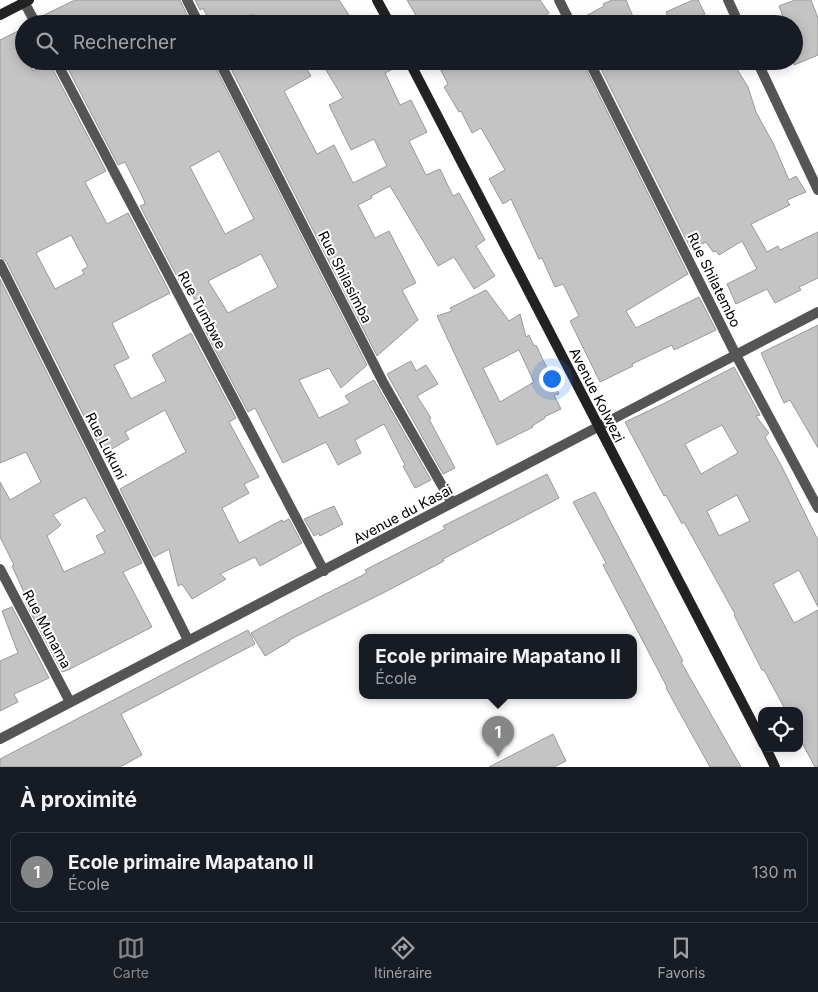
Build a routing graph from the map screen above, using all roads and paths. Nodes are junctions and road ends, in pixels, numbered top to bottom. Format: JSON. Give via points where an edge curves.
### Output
{"nodes":[{"id":1,"x":187,"y":0,"type":"edge"},
{"id":2,"x":377,"y":0,"type":"edge"},
{"id":3,"x":559,"y":0,"type":"edge"},
{"id":4,"x":728,"y":0,"type":"edge"},
{"id":5,"x":26,"y":1,"type":"edge"},
{"id":6,"x":0,"y":15,"type":"edge"},
{"id":7,"x":32,"y":15,"type":"edge"},
{"id":8,"x":195,"y":15,"type":"edge"},
{"id":9,"x":385,"y":15,"type":"edge"},
{"id":10,"x":566,"y":15,"type":"edge"},
{"id":11,"x":735,"y":15,"type":"edge"},
{"id":12,"x":61,"y":70,"type":"edge"},
{"id":13,"x":224,"y":70,"type":"edge"},
{"id":14,"x":414,"y":70,"type":"edge"},
{"id":15,"x":594,"y":70,"type":"edge"},
{"id":16,"x":761,"y":70,"type":"edge"},
{"id":17,"x":818,"y":190,"type":"edge"},
{"id":18,"x":0,"y":264,"type":"edge"},
{"id":19,"x":818,"y":312,"type":"edge"},
{"id":20,"x":736,"y":355,"type":"junction"},
{"id":21,"x":598,"y":426,"type":"junction"},
{"id":22,"x":452,"y":503,"type":"junction"},
{"id":23,"x":818,"y":508,"type":"edge"},
{"id":24,"x":0,"y":569,"type":"edge"},
{"id":25,"x":324,"y":571,"type":"junction"},
{"id":26,"x":188,"y":640,"type":"junction"},
{"id":27,"x":70,"y":702,"type":"junction"},
{"id":28,"x":758,"y":733,"type":"edge"},
{"id":29,"x":0,"y":739,"type":"edge"},
{"id":30,"x":768,"y":752,"type":"edge"},
{"id":31,"x":776,"y":767,"type":"edge"}],
"edges":[{"from":1,"to":8,"type":"street"},
{"from":2,"to":9,"type":"street"},
{"from":3,"to":10,"type":"street"},
{"from":4,"to":11,"type":"street"},
{"from":5,"to":6,"type":"street"},
{"from":5,"to":7,"type":"street"},
{"from":12,"to":25,"type":"street","name":"Rue Tumbwe"},
{"from":13,"to":22,"type":"street","name":"Rue Shilasimba","via":[[384,384]]},
{"from":14,"to":21,"type":"street","name":"Avenue Kolwezi"},
{"from":15,"to":20,"type":"street","name":"Rue Shilatembo"},
{"from":16,"to":17,"type":"street"},
{"from":18,"to":26,"type":"street","name":"Rue Lukuni"},
{"from":19,"to":20,"type":"street","name":"Avenue du Kasai"},
{"from":20,"to":21,"type":"street","name":"Avenue du Kasai"},
{"from":20,"to":23,"type":"street","name":"Rue Shilatembo"},
{"from":21,"to":22,"type":"street","name":"Avenue du Kasai"},
{"from":21,"to":28,"type":"street","name":"Avenue Kolwezi"},
{"from":22,"to":25,"type":"street","name":"Avenue du Kasai"},
{"from":24,"to":27,"type":"street","name":"Rue Munama"},
{"from":25,"to":26,"type":"street","name":"Avenue du Kasai"},
{"from":26,"to":27,"type":"street","name":"Avenue du Kasai"},
{"from":27,"to":29,"type":"street","name":"Avenue du Kasai"},
{"from":30,"to":31,"type":"street"}]}
